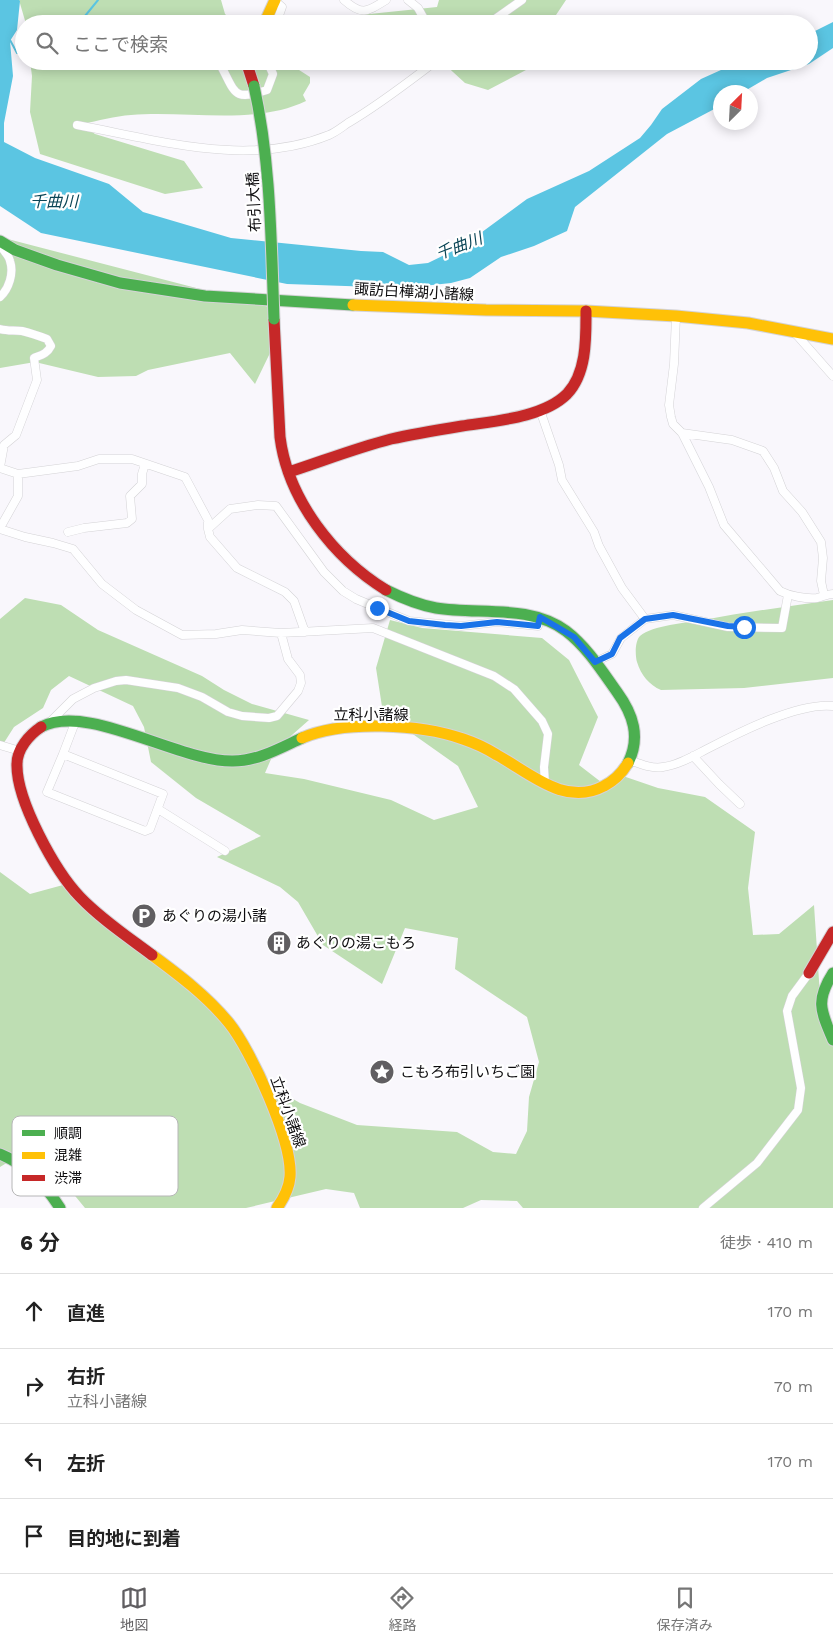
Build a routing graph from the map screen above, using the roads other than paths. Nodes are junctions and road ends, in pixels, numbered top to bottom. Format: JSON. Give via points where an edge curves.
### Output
{"nodes":[{"id":1,"x":344,"y":0,"type":"edge"},
{"id":2,"x":386,"y":0,"type":"edge"},
{"id":3,"x":408,"y":0,"type":"edge"},
{"id":4,"x":522,"y":0,"type":"edge"},
{"id":5,"x":275,"y":1,"type":"edge"},
{"id":6,"x":268,"y":15,"type":"edge"},
{"id":7,"x":279,"y":15,"type":"edge"},
{"id":8,"x":422,"y":15,"type":"edge"},
{"id":9,"x":501,"y":15,"type":"edge"},
{"id":10,"x":223,"y":70,"type":"edge"},
{"id":11,"x":249,"y":70,"type":"edge"},
{"id":12,"x":271,"y":70,"type":"edge"},
{"id":13,"x":424,"y":70,"type":"edge"},
{"id":14,"x":77,"y":125,"type":"dead end"},
{"id":15,"x":0,"y":242,"type":"edge"},
{"id":16,"x":0,"y":298,"type":"edge"},
{"id":17,"x":586,"y":310,"type":"junction"},
{"id":18,"x":676,"y":316,"type":"junction"},
{"id":19,"x":274,"y":319,"type":"joint"},
{"id":20,"x":0,"y":329,"type":"edge"},
{"id":21,"x":794,"y":332,"type":"junction"},
{"id":22,"x":833,"y":339,"type":"edge"},
{"id":23,"x":833,"y":376,"type":"edge"},
{"id":24,"x":540,"y":410,"type":"junction"},
{"id":25,"x":682,"y":433,"type":"junction"},
{"id":26,"x":146,"y":464,"type":"junction"},
{"id":27,"x":0,"y":467,"type":"edge"},
{"id":28,"x":289,"y":472,"type":"junction"},
{"id":29,"x":18,"y":474,"type":"junction"},
{"id":30,"x":0,"y":529,"type":"edge"},
{"id":31,"x":208,"y":529,"type":"junction"},
{"id":32,"x":68,"y":532,"type":"dead end"},
{"id":33,"x":833,"y":594,"type":"edge"},
{"id":34,"x":788,"y":595,"type":"junction"},
{"id":35,"x":824,"y":595,"type":"junction"},
{"id":36,"x":540,"y":617,"type":"junction"},
{"id":37,"x":645,"y":619,"type":"junction"},
{"id":38,"x":305,"y":632,"type":"junction"},
{"id":39,"x":281,"y":633,"type":"junction"},
{"id":40,"x":595,"y":662,"type":"junction"},
{"id":41,"x":833,"y":706,"type":"edge"},
{"id":42,"x":76,"y":720,"type":"junction"},
{"id":43,"x":51,"y":721,"type":"junction"},
{"id":44,"x":0,"y":745,"type":"edge"},
{"id":45,"x":20,"y":751,"type":"junction"},
{"id":46,"x":63,"y":754,"type":"junction"},
{"id":47,"x":693,"y":756,"type":"junction"},
{"id":48,"x":629,"y":760,"type":"junction"},
{"id":49,"x":545,"y":784,"type":"junction"},
{"id":50,"x":740,"y":804,"type":"dead end"},
{"id":51,"x":158,"y":810,"type":"junction"},
{"id":52,"x":225,"y":851,"type":"dead end"},
{"id":53,"x":833,"y":932,"type":"edge"},
{"id":54,"x":809,"y":972,"type":"joint"},
{"id":55,"x":833,"y":973,"type":"edge"},
{"id":56,"x":833,"y":1040,"type":"edge"},
{"id":57,"x":0,"y":1154,"type":"edge"},
{"id":58,"x":12,"y":1159,"type":"edge"},
{"id":59,"x":51,"y":1196,"type":"edge"},
{"id":60,"x":60,"y":1208,"type":"edge"},
{"id":61,"x":276,"y":1208,"type":"edge"},
{"id":62,"x":703,"y":1208,"type":"edge"}],
"edges":[{"from":1,"to":2,"type":"street","via":[[361,11]]},
{"from":3,"to":8,"type":"street"},
{"from":4,"to":9,"type":"street"},
{"from":5,"to":6,"type":"main road"},
{"from":5,"to":7,"type":"street","via":[[282,7]]},
{"from":10,"to":12,"type":"street","via":[[234,92],[249,96],[267,90],[273,74]]},
{"from":11,"to":19,"type":"main road","name":"布引大橋","bridge":true,"via":[[262,116],[265,141]]},
{"from":13,"to":14,"type":"street","via":[[372,109],[330,134],[279,149],[250,152],[218,150]]},
{"from":15,"to":16,"type":"street","via":[[10,260],[11,276],[6,292]]},
{"from":15,"to":17,"type":"main road","name":"諏訪白樺湖小諸線","via":[[57,265],[120,282],[205,296],[486,310]]},
{"from":17,"to":18,"type":"main road","name":"諏訪白樺湖小諸線"},
{"from":17,"to":24,"type":"main road","via":[[582,365],[574,384],[560,400]]},
{"from":18,"to":21,"type":"main road","name":"諏訪白樺湖小諸線","via":[[740,322]]},
{"from":18,"to":25,"type":"street","via":[[669,405],[673,424]]},
{"from":19,"to":28,"type":"main road","name":"立科小諸線","via":[[280,437]]},
{"from":20,"to":27,"type":"street","via":[[42,336],[50,346],[44,354],[34,358],[37,380],[16,435],[4,446]]},
{"from":21,"to":22,"type":"main road","name":"諏訪白樺湖小諸線"},
{"from":21,"to":23,"type":"street"},
{"from":24,"to":28,"type":"main road","via":[[379,442]]},
{"from":24,"to":37,"type":"street","via":[[562,480],[594,532],[622,588]]},
{"from":25,"to":34,"type":"street","via":[[724,525],[780,591]]},
{"from":25,"to":35,"type":"street","via":[[732,440],[763,451],[783,491],[802,512],[821,542]]},
{"from":26,"to":29,"type":"street","via":[[132,459],[99,459],[78,466]]},
{"from":26,"to":31,"type":"street","via":[[185,477],[208,520]]},
{"from":26,"to":32,"type":"street","via":[[142,484],[130,496],[132,519],[127,523]]},
{"from":27,"to":29,"type":"street"},
{"from":28,"to":36,"type":"main road","name":"立科小諸線","via":[[320,528],[344,557],[383,588],[432,608]]},
{"from":29,"to":30,"type":"street","via":[[18,496]]},
{"from":30,"to":39,"type":"street","via":[[73,549],[102,584],[136,610],[182,635],[242,630]]},
{"from":31,"to":36,"type":"street","via":[[230,509],[276,506],[324,572],[356,599],[409,621],[445,625],[497,622],[538,626]]},
{"from":31,"to":38,"type":"street","via":[[210,537],[238,568],[285,592],[294,601]]},
{"from":33,"to":35,"type":"street"},
{"from":34,"to":35,"type":"street","via":[[818,598]]},
{"from":34,"to":37,"type":"street","via":[[782,628],[728,626],[673,615]]},
{"from":36,"to":40,"type":"main road","name":"立科小諸線","via":[[574,637]]},
{"from":37,"to":40,"type":"street","via":[[620,638],[612,654]]},
{"from":38,"to":39,"type":"street"},
{"from":38,"to":49,"type":"street","via":[[376,629],[494,676],[514,689],[542,721],[548,734]]},
{"from":39,"to":43,"type":"street","via":[[288,659],[300,675],[301,683],[277,716],[242,716],[178,688],[116,680],[73,699]]},
{"from":40,"to":48,"type":"main road","name":"立科小諸線","via":[[618,693],[633,723],[636,737]]},
{"from":41,"to":47,"type":"street","via":[[811,707],[783,715]]},
{"from":42,"to":43,"type":"main road","name":"立科小諸線"},
{"from":42,"to":46,"type":"street"},
{"from":42,"to":49,"type":"main road","name":"立科小諸線","via":[[226,762],[256,758],[330,729],[423,730],[466,740]]},
{"from":43,"to":45,"type":"main road","via":[[37,729]]},
{"from":44,"to":45,"type":"street"},
{"from":45,"to":61,"type":"main road","name":"立科小諸線","via":[[19,784],[46,848],[71,888],[91,908],[202,996],[242,1041],[266,1091],[283,1137],[291,1171],[288,1189]]},
{"from":46,"to":51,"type":"street","via":[[163,794]]},
{"from":46,"to":51,"type":"street","via":[[47,792],[145,831],[150,829]]},
{"from":47,"to":48,"type":"street","via":[[657,768]]},
{"from":47,"to":50,"type":"street"},
{"from":48,"to":49,"type":"main road","name":"立科小諸線","via":[[620,775],[600,790],[588,794],[565,792]]},
{"from":51,"to":52,"type":"street"},
{"from":53,"to":54,"type":"main road"},
{"from":54,"to":62,"type":"street","via":[[792,996],[787,1011],[801,1088],[798,1110],[757,1163]]},
{"from":55,"to":56,"type":"main road","via":[[822,990],[821,1004]]},
{"from":57,"to":58,"type":"main road"},
{"from":59,"to":60,"type":"main road"}]}
